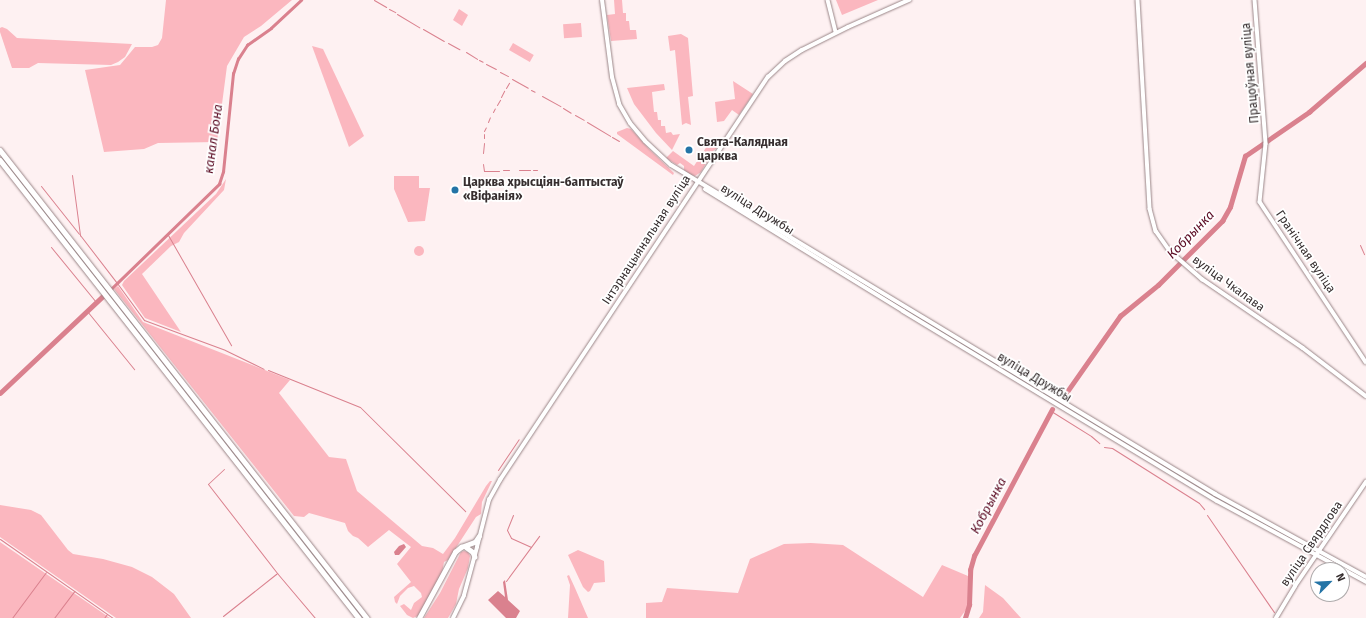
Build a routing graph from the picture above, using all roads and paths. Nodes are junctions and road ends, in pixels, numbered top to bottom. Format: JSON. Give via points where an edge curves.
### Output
{"nodes":[{"id":1,"x":602,"y":0,"type":"edge"},
{"id":2,"x":828,"y":0,"type":"edge"},
{"id":3,"x":909,"y":0,"type":"edge"},
{"id":4,"x":1138,"y":0,"type":"edge"},
{"id":5,"x":1255,"y":0,"type":"edge"},
{"id":6,"x":836,"y":32,"type":"junction"},
{"id":7,"x":1266,"y":144,"type":"joint"},
{"id":8,"x":0,"y":150,"type":"edge"},
{"id":9,"x":0,"y":160,"type":"edge"},
{"id":10,"x":697,"y":182,"type":"junction"},
{"id":11,"x":816,"y":255,"type":"junction"},
{"id":12,"x":876,"y":294,"type":"junction"},
{"id":13,"x":902,"y":305,"type":"junction"},
{"id":14,"x":926,"y":322,"type":"junction"},
{"id":15,"x":952,"y":337,"type":"junction"},
{"id":16,"x":1366,"y":362,"type":"edge"},
{"id":17,"x":1037,"y":390,"type":"junction"},
{"id":18,"x":1366,"y":396,"type":"edge"},
{"id":19,"x":1106,"y":434,"type":"junction"},
{"id":20,"x":1132,"y":444,"type":"junction"},
{"id":21,"x":1366,"y":482,"type":"edge"},
{"id":22,"x":1214,"y":496,"type":"junction"},
{"id":23,"x":480,"y":536,"type":"junction"},
{"id":24,"x":1292,"y":542,"type":"junction"},
{"id":25,"x":461,"y":547,"type":"junction"},
{"id":26,"x":477,"y":547,"type":"junction"},
{"id":27,"x":1319,"y":552,"type":"junction"},
{"id":28,"x":1316,"y":556,"type":"junction"},
{"id":29,"x":475,"y":557,"type":"junction"},
{"id":30,"x":1337,"y":562,"type":"edge"},
{"id":31,"x":1338,"y":562,"type":"edge"},
{"id":32,"x":1350,"y":568,"type":"edge"},
{"id":33,"x":1366,"y":577,"type":"edge"},
{"id":34,"x":1366,"y":582,"type":"edge"},
{"id":35,"x":359,"y":618,"type":"edge"},
{"id":36,"x":367,"y":618,"type":"edge"},
{"id":37,"x":419,"y":618,"type":"edge"},
{"id":38,"x":453,"y":618,"type":"edge"},
{"id":39,"x":1276,"y":618,"type":"edge"}],
"edges":[{"from":1,"to":10,"type":"main road","name":"вуліца Дружбы","via":[[612,77],[621,108],[635,129],[659,156]]},
{"from":2,"to":6,"type":"main road"},
{"from":3,"to":6,"type":"main road","name":"Інтэрнацыянальная вуліца"},
{"from":4,"to":18,"type":"main road","name":"вуліца Чкалава","via":[[1150,209],[1156,231],[1179,260],[1202,279],[1303,348]]},
{"from":5,"to":7,"type":"main road","name":"Працоўная вуліца"},
{"from":6,"to":10,"type":"main road","name":"Інтэрнацыянальная вуліца","via":[[802,50],[772,73]]},
{"from":7,"to":16,"type":"main road","name":"Гранічная вуліца","via":[[1260,202]]},
{"from":8,"to":36,"type":"highway"},
{"from":9,"to":35,"type":"highway"},
{"from":10,"to":11,"type":"main road","name":"вуліца Дружбы"},
{"from":10,"to":11,"type":"main road","name":"вуліца Дружбы","via":[[792,243]]},
{"from":10,"to":23,"type":"main road","name":"Інтэрнацыянальная вуліца","via":[[502,476],[493,491]]},
{"from":11,"to":12,"type":"main road","name":"вуліца Дружбы"},
{"from":11,"to":13,"type":"main road","name":"вуліца Дружбы","via":[[843,268]]},
{"from":12,"to":13,"type":"main road","via":[[899,306]]},
{"from":12,"to":14,"type":"main road","name":"вуліца Дружбы"},
{"from":13,"to":14,"type":"main road","name":"вуліца Дружбы"},
{"from":14,"to":15,"type":"main road","name":"вуліца Дружбы"},
{"from":15,"to":17,"type":"main road","name":"вуліца Дружбы"},
{"from":15,"to":17,"type":"main road","name":"вуліца Дружбы","via":[[1010,376]]},
{"from":17,"to":19,"type":"main road","name":"вуліца Дружбы"},
{"from":17,"to":20,"type":"main road","name":"вуліца Дружбы","via":[[1061,401]]},
{"from":19,"to":20,"type":"main road","via":[[1112,433]]},
{"from":19,"to":22,"type":"main road","name":"вуліца Дружбы"},
{"from":20,"to":22,"type":"main road","name":"вуліца Дружбы"},
{"from":21,"to":27,"type":"main road","name":"вуліца Свярдлова"},
{"from":22,"to":24,"type":"main road","name":"вуліца Дружбы"},
{"from":22,"to":27,"type":"main road","name":"вуліца Дружбы"},
{"from":23,"to":25,"type":"highway","via":[[475,542]]},
{"from":23,"to":26,"type":"main road","name":"Інтэрнацыянальная вуліца"},
{"from":24,"to":27,"type":"main road"},
{"from":24,"to":28,"type":"main road","name":"вуліца Дружбы"},
{"from":25,"to":26,"type":"highway"},
{"from":25,"to":29,"type":"highway","via":[[470,549]]},
{"from":25,"to":37,"type":"highway","via":[[455,552]]},
{"from":26,"to":29,"type":"main road"},
{"from":27,"to":28,"type":"main road","name":"вуліца Свярдлова"},
{"from":27,"to":31,"type":"main road","name":"вуліца Дружбы"},
{"from":28,"to":30,"type":"main road","via":[[1320,554]]},
{"from":28,"to":34,"type":"main road","name":"вуліца Дружбы"},
{"from":28,"to":39,"type":"main road","name":"вуліца Свярдлова"},
{"from":29,"to":38,"type":"main road","via":[[464,595]]},
{"from":32,"to":33,"type":"main road","name":"вуліца Дружбы"}]}
